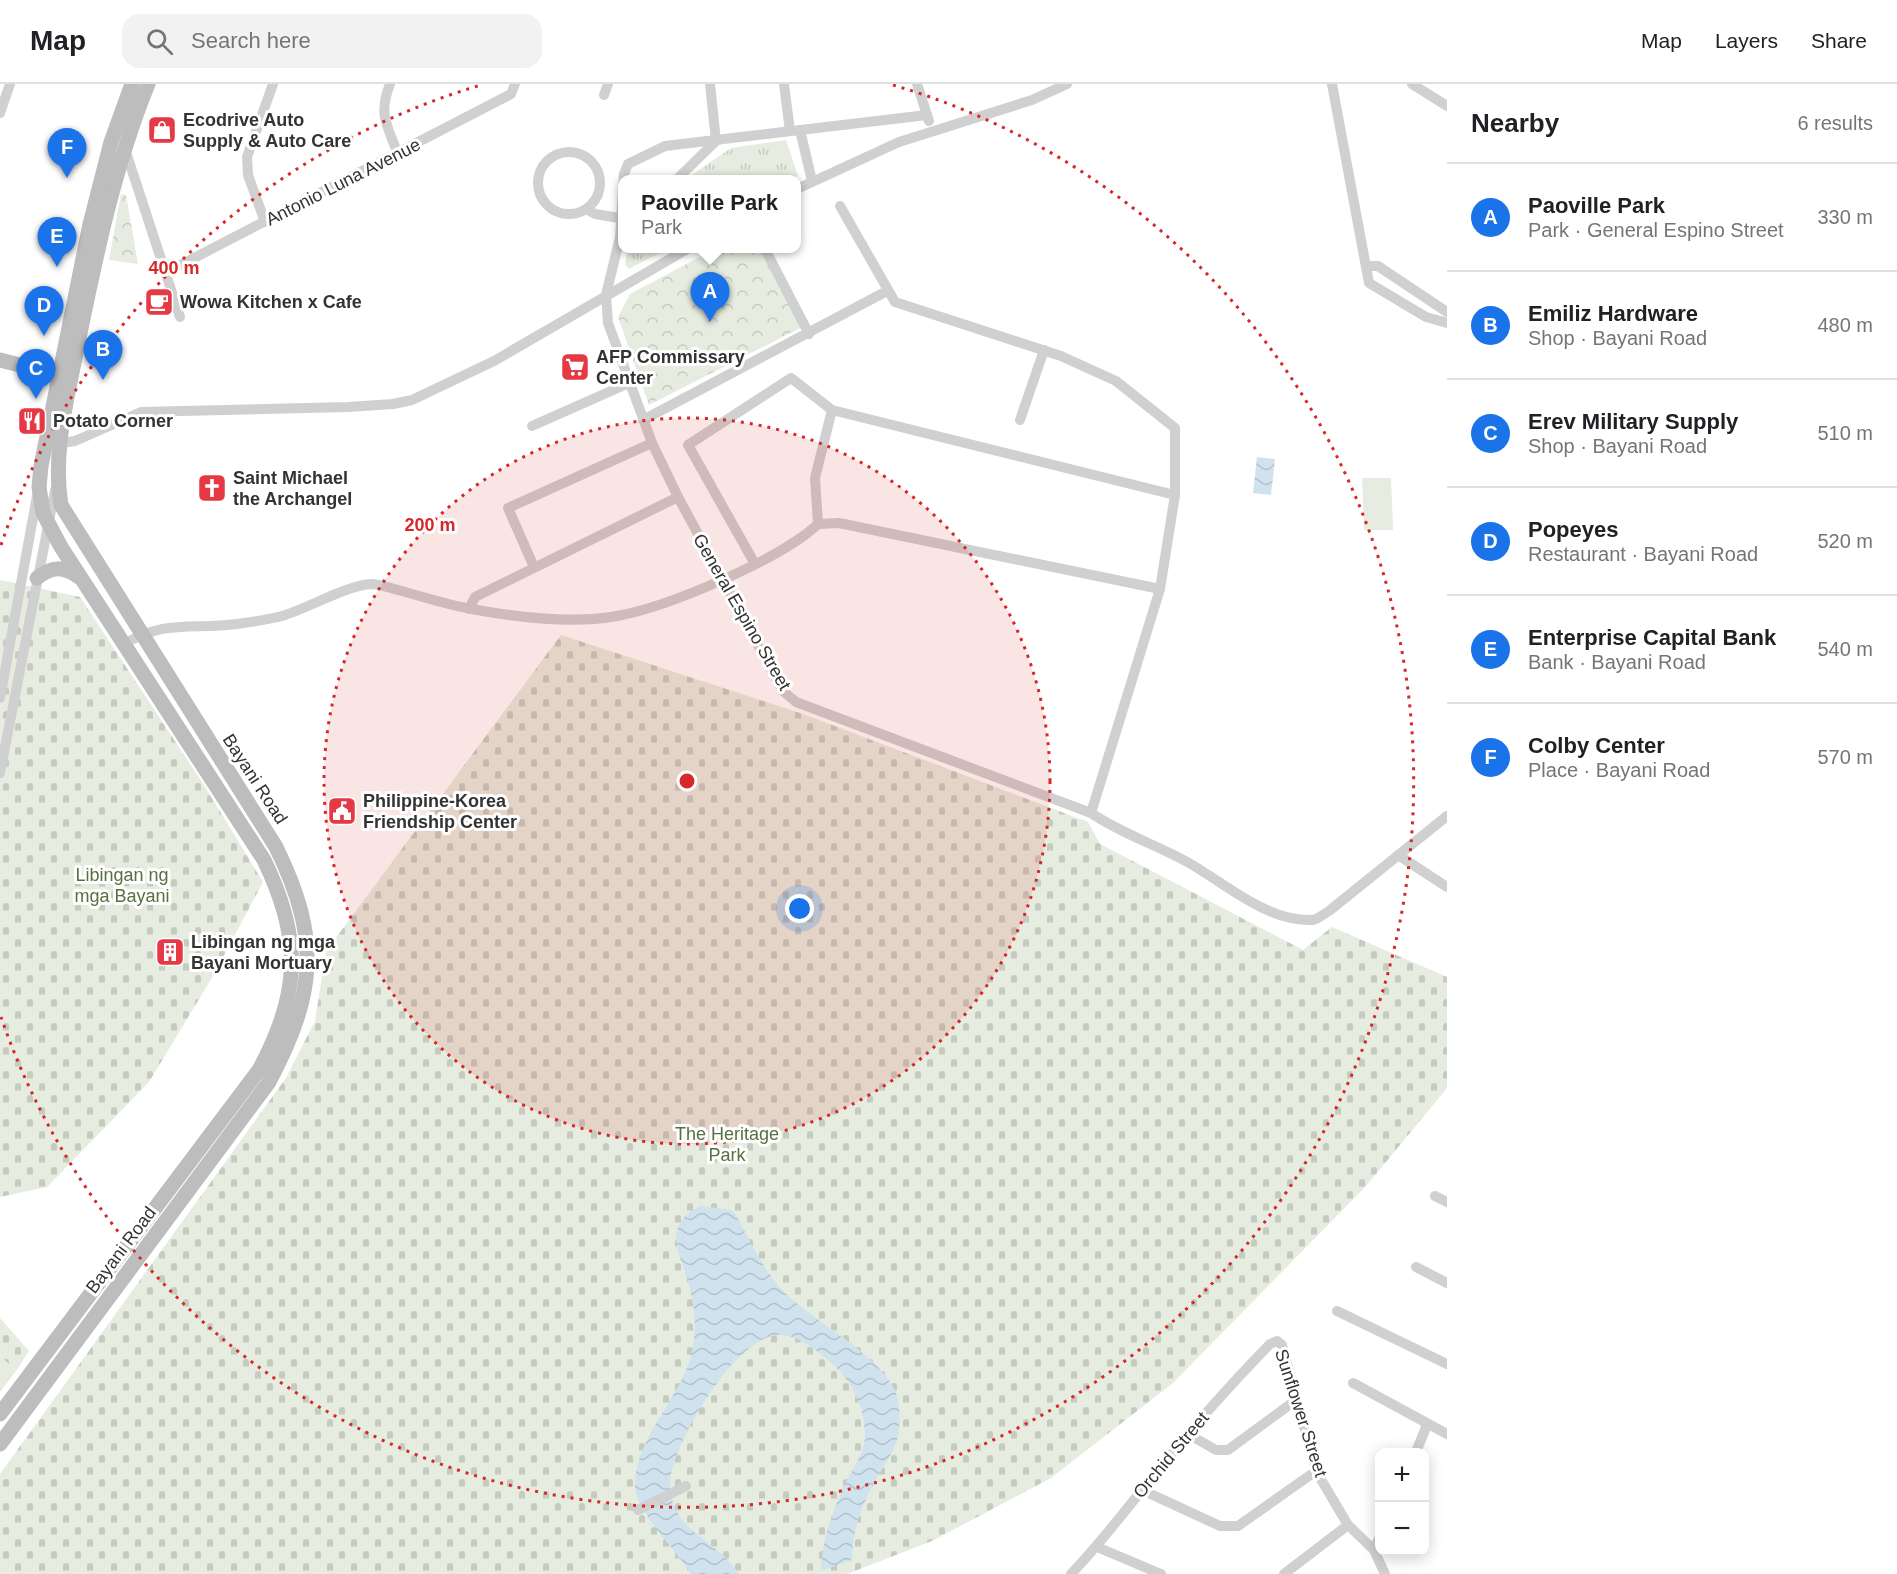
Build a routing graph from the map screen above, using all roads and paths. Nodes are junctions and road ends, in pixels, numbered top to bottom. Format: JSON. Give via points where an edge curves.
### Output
{"nodes":[{"id":1,"x":10,"y":84,"type":"edge"},
{"id":2,"x":132,"y":84,"type":"edge"},
{"id":3,"x":148,"y":84,"type":"edge"},
{"id":4,"x":273,"y":84,"type":"edge"},
{"id":5,"x":390,"y":84,"type":"edge"},
{"id":6,"x":514,"y":84,"type":"edge"},
{"id":7,"x":609,"y":84,"type":"edge"},
{"id":8,"x":710,"y":84,"type":"edge"},
{"id":9,"x":784,"y":84,"type":"edge"},
{"id":10,"x":917,"y":84,"type":"edge"},
{"id":11,"x":1067,"y":84,"type":"edge"},
{"id":12,"x":1332,"y":84,"type":"edge"},
{"id":13,"x":1412,"y":84,"type":"edge"},
{"id":14,"x":604,"y":95,"type":"dead end"},
{"id":15,"x":1447,"y":106,"type":"edge"},
{"id":16,"x":0,"y":113,"type":"edge"},
{"id":17,"x":927,"y":115,"type":"junction"},
{"id":18,"x":933,"y":129,"type":"junction"},
{"id":19,"x":795,"y":130,"type":"junction"},
{"id":20,"x":716,"y":141,"type":"junction"},
{"id":21,"x":118,"y":144,"type":"junction"},
{"id":22,"x":398,"y":154,"type":"junction"},
{"id":23,"x":624,"y":175,"type":"edge"},
{"id":24,"x":682,"y":175,"type":"edge"},
{"id":25,"x":812,"y":181,"type":"junction"},
{"id":26,"x":801,"y":187,"type":"edge"},
{"id":27,"x":840,"y":206,"type":"dead end"},
{"id":28,"x":586,"y":209,"type":"junction"},
{"id":29,"x":618,"y":218,"type":"edge"},
{"id":30,"x":265,"y":222,"type":"junction"},
{"id":31,"x":618,"y":248,"type":"edge"},
{"id":32,"x":682,"y":253,"type":"edge"},
{"id":33,"x":767,"y":253,"type":"edge"},
{"id":34,"x":1366,"y":266,"type":"junction"},
{"id":35,"x":165,"y":273,"type":"junction"},
{"id":36,"x":888,"y":291,"type":"junction"},
{"id":37,"x":606,"y":295,"type":"junction"},
{"id":38,"x":1447,"y":312,"type":"edge"},
{"id":39,"x":180,"y":317,"type":"dead end"},
{"id":40,"x":1447,"y":323,"type":"edge"},
{"id":41,"x":809,"y":334,"type":"junction"},
{"id":42,"x":1044,"y":350,"type":"junction"},
{"id":43,"x":0,"y":360,"type":"edge"},
{"id":44,"x":59,"y":375,"type":"junction"},
{"id":45,"x":629,"y":383,"type":"junction"},
{"id":46,"x":832,"y":411,"type":"junction"},
{"id":47,"x":643,"y":420,"type":"junction"},
{"id":48,"x":1020,"y":420,"type":"dead end"},
{"id":49,"x":532,"y":426,"type":"dead end"},
{"id":50,"x":652,"y":443,"type":"junction"},
{"id":51,"x":53,"y":444,"type":"junction"},
{"id":52,"x":58,"y":478,"type":"junction"},
{"id":53,"x":39,"y":487,"type":"junction"},
{"id":54,"x":1175,"y":495,"type":"junction"},
{"id":55,"x":678,"y":497,"type":"junction"},
{"id":56,"x":818,"y":524,"type":"junction"},
{"id":57,"x":48,"y":525,"type":"junction"},
{"id":58,"x":755,"y":564,"type":"junction"},
{"id":59,"x":534,"y":567,"type":"junction"},
{"id":60,"x":37,"y":578,"type":"junction"},
{"id":61,"x":82,"y":579,"type":"junction"},
{"id":62,"x":721,"y":579,"type":"junction"},
{"id":63,"x":1160,"y":589,"type":"junction"},
{"id":64,"x":469,"y":609,"type":"junction"},
{"id":65,"x":140,"y":634,"type":"junction"},
{"id":66,"x":123,"y":645,"type":"junction"},
{"id":67,"x":0,"y":698,"type":"edge"},
{"id":68,"x":0,"y":773,"type":"edge"},
{"id":69,"x":1091,"y":813,"type":"junction"},
{"id":70,"x":1447,"y":816,"type":"edge"},
{"id":71,"x":1398,"y":855,"type":"junction"},
{"id":72,"x":1447,"y":887,"type":"edge"},
{"id":73,"x":239,"y":1097,"type":"junction"},
{"id":74,"x":253,"y":1107,"type":"junction"},
{"id":75,"x":1435,"y":1196,"type":"dead end"},
{"id":76,"x":1447,"y":1202,"type":"edge"},
{"id":77,"x":1416,"y":1267,"type":"dead end"},
{"id":78,"x":1447,"y":1283,"type":"edge"},
{"id":79,"x":1337,"y":1311,"type":"dead end"},
{"id":80,"x":1276,"y":1341,"type":"joint"},
{"id":81,"x":1447,"y":1364,"type":"edge"},
{"id":82,"x":1353,"y":1383,"type":"dead end"},
{"id":83,"x":1296,"y":1400,"type":"junction"},
{"id":84,"x":0,"y":1414,"type":"edge"},
{"id":85,"x":1427,"y":1425,"type":"junction"},
{"id":86,"x":1188,"y":1434,"type":"junction"},
{"id":87,"x":1447,"y":1434,"type":"edge"},
{"id":88,"x":0,"y":1444,"type":"edge"},
{"id":89,"x":1418,"y":1448,"type":"edge"},
{"id":90,"x":1316,"y":1471,"type":"junction"},
{"id":91,"x":686,"y":1486,"type":"dead end"},
{"id":92,"x":1142,"y":1490,"type":"junction"},
{"id":93,"x":638,"y":1510,"type":"dead end"},
{"id":94,"x":1348,"y":1525,"type":"junction"},
{"id":95,"x":1097,"y":1547,"type":"junction"},
{"id":96,"x":1374,"y":1550,"type":"joint"},
{"id":97,"x":1071,"y":1574,"type":"edge"},
{"id":98,"x":1161,"y":1574,"type":"edge"},
{"id":99,"x":1284,"y":1574,"type":"edge"},
{"id":100,"x":1385,"y":1574,"type":"edge"}],
"edges":[{"from":1,"to":16,"type":"street"},
{"from":2,"to":21,"type":"main road","name":"Bayani Road"},
{"from":3,"to":21,"type":"main road","name":"Bayani Road"},
{"from":4,"to":30,"type":"street","via":[[247,157],[248,175]]},
{"from":5,"to":22,"type":"street","via":[[382,102],[383,115]]},
{"from":6,"to":22,"type":"street","name":"Antonio Luna Avenue","via":[[511,94]]},
{"from":7,"to":14,"type":"street"},
{"from":8,"to":20,"type":"street"},
{"from":9,"to":19,"type":"street"},
{"from":10,"to":17,"type":"street"},
{"from":11,"to":18,"type":"street","via":[[1032,100]]},
{"from":12,"to":34,"type":"street"},
{"from":13,"to":15,"type":"street"},
{"from":17,"to":18,"type":"street"},
{"from":17,"to":19,"type":"street"},
{"from":18,"to":25,"type":"street"},
{"from":19,"to":20,"type":"street"},
{"from":19,"to":25,"type":"street"},
{"from":20,"to":23,"type":"street","name":"General Espino Street","via":[[665,146],[628,164]]},
{"from":20,"to":24,"type":"street"},
{"from":21,"to":35,"type":"street"},
{"from":21,"to":44,"type":"main road","name":"Bayani Road","via":[[82,260]]},
{"from":21,"to":51,"type":"main road","name":"Bayani Road"},
{"from":22,"to":30,"type":"street","name":"Antonio Luna Avenue"},
{"from":25,"to":26,"type":"street"},
{"from":27,"to":36,"type":"street"},
{"from":28,"to":28,"type":"street","via":[[599,191],[599,176],[592,162],[573,152],[551,156],[538,174],[541,197],[557,212],[572,214]]},
{"from":28,"to":29,"type":"street"},
{"from":30,"to":35,"type":"street","name":"Antonio Luna Avenue"},
{"from":31,"to":37,"type":"street","name":"General Espino Street"},
{"from":32,"to":37,"type":"street"},
{"from":33,"to":41,"type":"street"},
{"from":34,"to":38,"type":"street","via":[[1378,266]]},
{"from":34,"to":40,"type":"street","via":[[1369,283],[1426,317]]},
{"from":35,"to":39,"type":"street"},
{"from":36,"to":41,"type":"street"},
{"from":36,"to":42,"type":"street","via":[[895,302]]},
{"from":37,"to":45,"type":"street","name":"General Espino Street","via":[[608,323]]},
{"from":37,"to":51,"type":"street","via":[[494,361],[412,400],[348,407],[141,412]]},
{"from":41,"to":47,"type":"street"},
{"from":42,"to":48,"type":"street"},
{"from":42,"to":54,"type":"street","via":[[1116,381],[1175,428]]},
{"from":43,"to":44,"type":"main road"},
{"from":44,"to":51,"type":"main road","name":"Bayani Road"},
{"from":45,"to":47,"type":"street","name":"General Espino Street"},
{"from":45,"to":49,"type":"street"},
{"from":46,"to":54,"type":"street"},
{"from":46,"to":56,"type":"street","via":[[815,478]]},
{"from":46,"to":58,"type":"street","via":[[790,378],[688,444]]},
{"from":47,"to":50,"type":"street","name":"General Espino Street"},
{"from":50,"to":55,"type":"street","name":"General Espino Street"},
{"from":50,"to":59,"type":"street","via":[[508,508]]},
{"from":51,"to":52,"type":"main road","name":"Bayani Road"},
{"from":51,"to":53,"type":"main road","name":"Bayani Road"},
{"from":52,"to":57,"type":"street"},
{"from":52,"to":65,"type":"main road","name":"Bayani Road","via":[[63,511]]},
{"from":53,"to":57,"type":"main road","name":"Bayani Road"},
{"from":53,"to":67,"type":"street"},
{"from":54,"to":63,"type":"street"},
{"from":55,"to":59,"type":"street"},
{"from":55,"to":62,"type":"street","name":"General Espino Street"},
{"from":56,"to":58,"type":"street"},
{"from":56,"to":63,"type":"street","via":[[850,525]]},
{"from":57,"to":60,"type":"street"},
{"from":57,"to":61,"type":"main road","name":"Bayani Road"},
{"from":58,"to":62,"type":"street"},
{"from":59,"to":64,"type":"street","via":[[475,597]]},
{"from":60,"to":61,"type":"main road","via":[[58,568]]},
{"from":60,"to":68,"type":"street"},
{"from":61,"to":66,"type":"main road","name":"Bayani Road"},
{"from":62,"to":64,"type":"street","via":[[617,616],[512,616]]},
{"from":62,"to":69,"type":"street","name":"General Espino Street","via":[[783,691],[796,702]]},
{"from":63,"to":69,"type":"street"},
{"from":64,"to":65,"type":"street","via":[[373,584],[281,616],[234,624],[166,626]]},
{"from":65,"to":66,"type":"street"},
{"from":65,"to":74,"type":"main road","name":"Bayani Road","via":[[276,847],[303,913],[308,942],[307,980],[297,1023]]},
{"from":66,"to":73,"type":"main road","name":"Bayani Road","via":[[264,860],[288,919],[291,977],[283,1016],[267,1056]]},
{"from":69,"to":71,"type":"street","name":"General Espino Street","via":[[1269,910],[1314,920]]},
{"from":70,"to":71,"type":"street"},
{"from":71,"to":72,"type":"street"},
{"from":73,"to":74,"type":"main road"},
{"from":73,"to":84,"type":"main road","name":"Bayani Road"},
{"from":74,"to":88,"type":"main road","name":"Bayani Road"},
{"from":75,"to":76,"type":"street"},
{"from":77,"to":78,"type":"street"},
{"from":79,"to":81,"type":"street"},
{"from":80,"to":83,"type":"street","name":"Sunflower Street","via":[[1282,1345]]},
{"from":80,"to":86,"type":"street","name":"Orchid Street"},
{"from":82,"to":85,"type":"street"},
{"from":83,"to":86,"type":"street","via":[[1228,1450],[1216,1450]]},
{"from":83,"to":90,"type":"street","name":"Sunflower Street"},
{"from":85,"to":87,"type":"street"},
{"from":85,"to":89,"type":"street"},
{"from":86,"to":92,"type":"street","name":"Orchid Street"},
{"from":90,"to":92,"type":"street","via":[[1238,1526],[1220,1526]]},
{"from":90,"to":94,"type":"street","name":"Sunflower Street"},
{"from":91,"to":93,"type":"street"},
{"from":92,"to":95,"type":"street","name":"Orchid Street"},
{"from":94,"to":96,"type":"street","name":"Sunflower Street"},
{"from":94,"to":99,"type":"street"},
{"from":95,"to":97,"type":"street","name":"Orchid Street"},
{"from":95,"to":98,"type":"street"},
{"from":96,"to":100,"type":"street","name":"Sunflower Street"}]}
